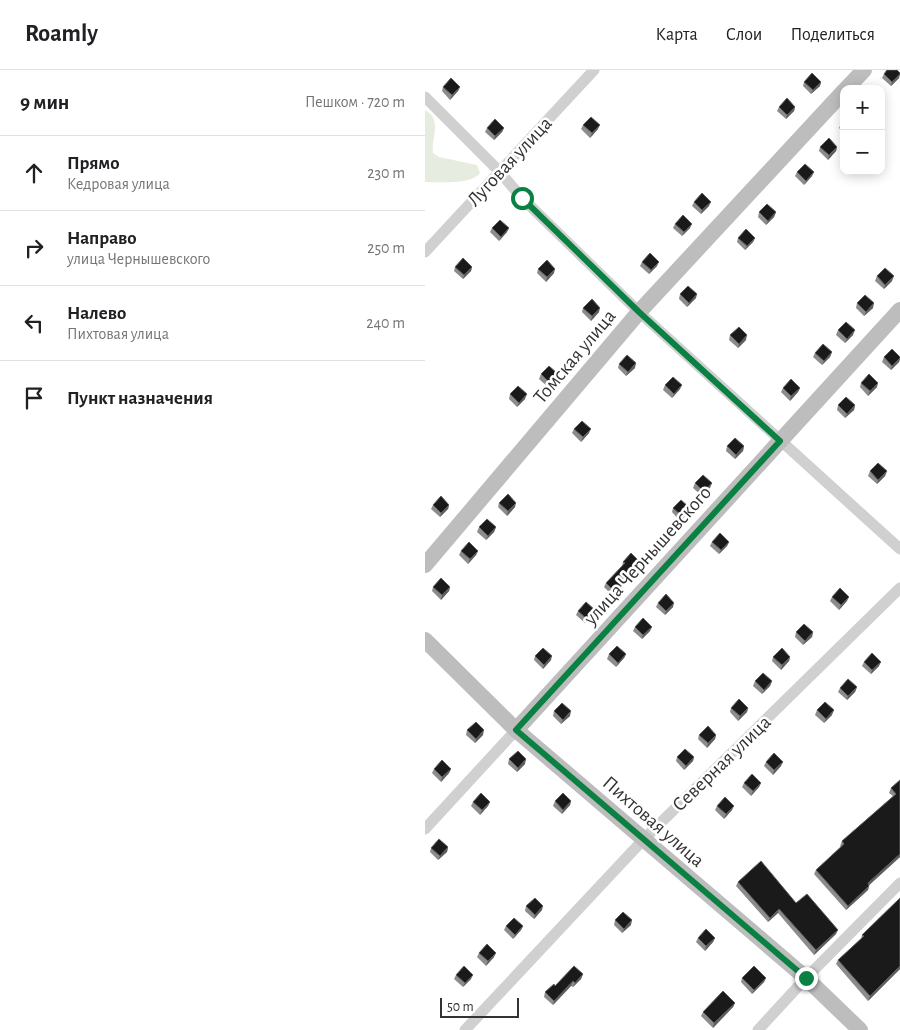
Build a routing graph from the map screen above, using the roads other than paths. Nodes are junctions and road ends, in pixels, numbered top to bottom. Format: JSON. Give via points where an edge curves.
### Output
{"nodes":[{"id":1,"x":594,"y":70,"type":"edge"},
{"id":2,"x":864,"y":70,"type":"edge"},
{"id":3,"x":850,"y":85,"type":"edge"},
{"id":4,"x":840,"y":95,"type":"edge"},
{"id":5,"x":425,"y":98,"type":"edge"},
{"id":6,"x":499,"y":171,"type":"junction"},
{"id":7,"x":425,"y":252,"type":"edge"},
{"id":8,"x":900,"y":310,"type":"edge"},
{"id":9,"x":639,"y":312,"type":"junction"},
{"id":10,"x":780,"y":441,"type":"junction"},
{"id":11,"x":900,"y":549,"type":"edge"},
{"id":12,"x":425,"y":565,"type":"edge"},
{"id":13,"x":900,"y":588,"type":"edge"},
{"id":14,"x":425,"y":640,"type":"edge"},
{"id":15,"x":516,"y":730,"type":"junction"},
{"id":16,"x":425,"y":829,"type":"edge"},
{"id":17,"x":643,"y":840,"type":"junction"},
{"id":18,"x":900,"y":883,"type":"edge"},
{"id":19,"x":806,"y":978,"type":"junction"},
{"id":20,"x":465,"y":1030,"type":"edge"},
{"id":21,"x":758,"y":1030,"type":"edge"},
{"id":22,"x":860,"y":1030,"type":"edge"}],
"edges":[{"from":1,"to":6,"type":"street","name":"Луговая улица"},
{"from":2,"to":3,"type":"street","name":"Томская улица"},
{"from":4,"to":9,"type":"street","name":"Томская улица"},
{"from":5,"to":6,"type":"street"},
{"from":6,"to":7,"type":"street","name":"Луговая улица"},
{"from":6,"to":9,"type":"street","via":[[522,198]]},
{"from":8,"to":10,"type":"street","name":"улица Чернышевского"},
{"from":9,"to":10,"type":"street"},
{"from":9,"to":12,"type":"street","name":"Томская улица"},
{"from":10,"to":11,"type":"street"},
{"from":10,"to":15,"type":"street","name":"улица Чернышевского"},
{"from":13,"to":17,"type":"street","name":"Северная улица"},
{"from":14,"to":15,"type":"street","name":"Пихтовая улица"},
{"from":15,"to":16,"type":"street","name":"улица Чернышевского"},
{"from":15,"to":17,"type":"street","name":"Пихтовая улица"},
{"from":17,"to":19,"type":"street","name":"Пихтовая улица"},
{"from":17,"to":20,"type":"street","name":"Северная улица"},
{"from":18,"to":19,"type":"street"},
{"from":19,"to":21,"type":"street"},
{"from":19,"to":22,"type":"street","name":"Пихтовая улица"}]}
